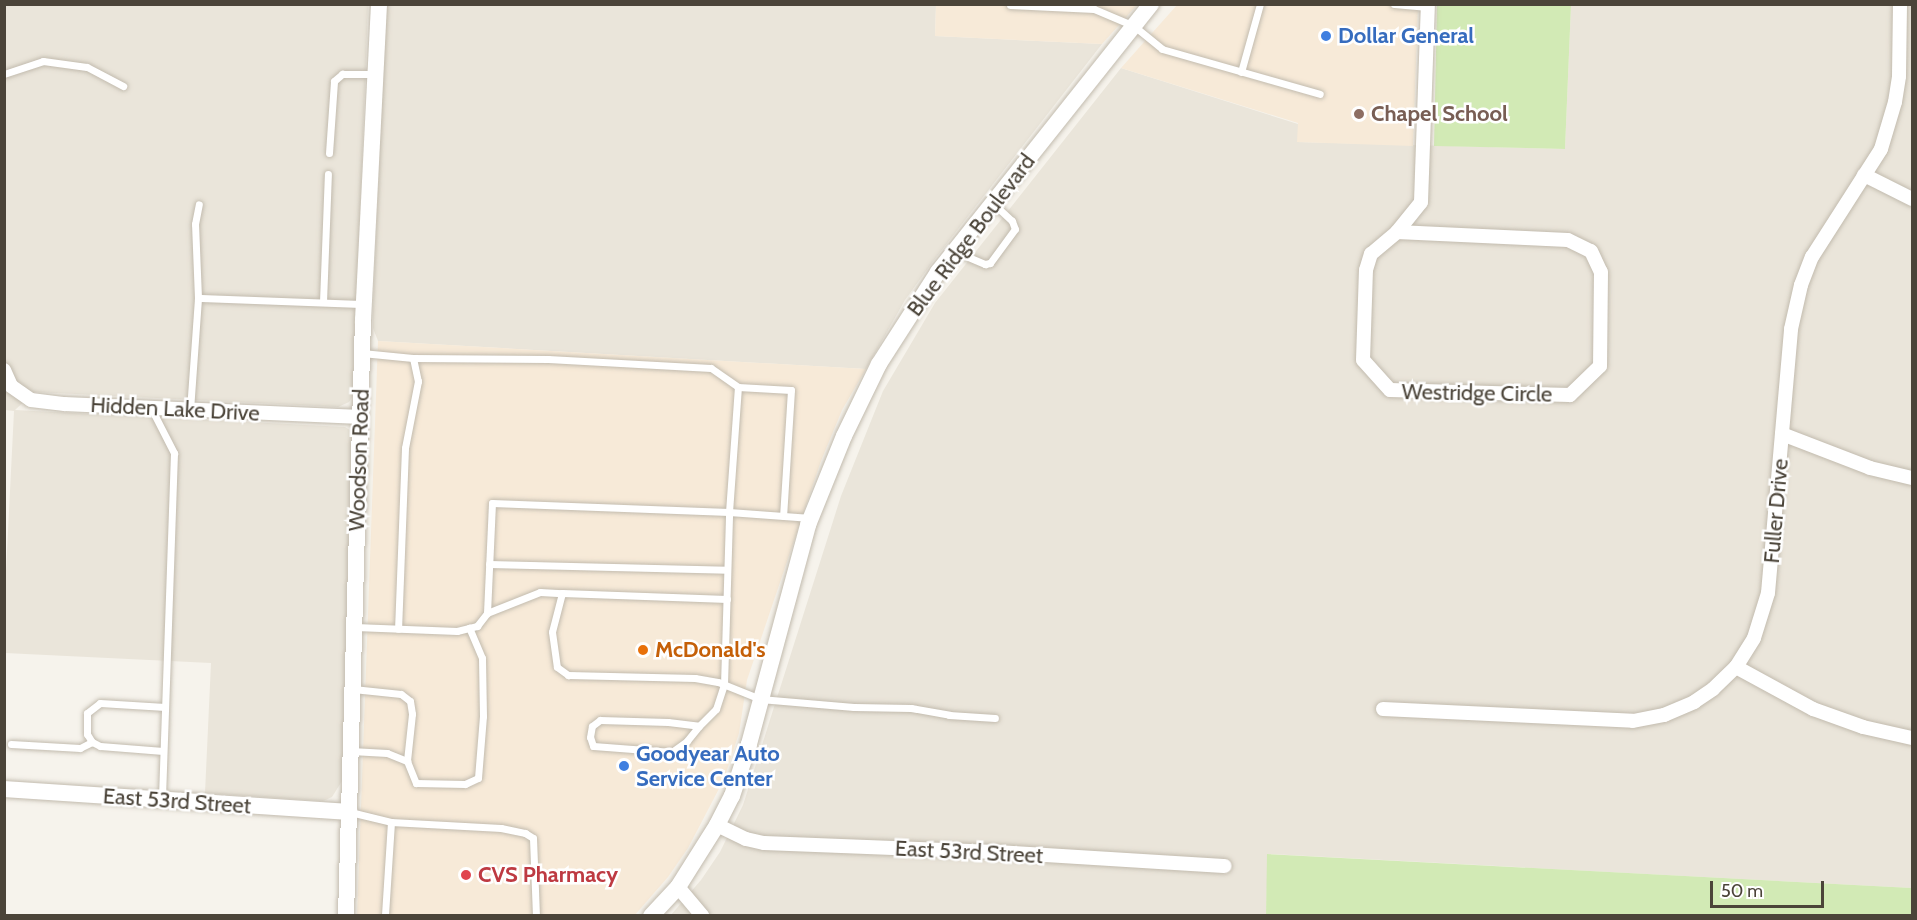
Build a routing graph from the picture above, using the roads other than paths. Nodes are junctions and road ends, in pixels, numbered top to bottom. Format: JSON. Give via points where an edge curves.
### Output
{"nodes":[{"id":1,"x":379,"y":4,"type":"edge"},
{"id":2,"x":1151,"y":4,"type":"edge"},
{"id":3,"x":1260,"y":4,"type":"edge"},
{"id":4,"x":1394,"y":4,"type":"edge"},
{"id":5,"x":1900,"y":4,"type":"edge"},
{"id":6,"x":1010,"y":5,"type":"edge"},
{"id":7,"x":1428,"y":6,"type":"edge"},
{"id":8,"x":1134,"y":26,"type":"junction"},
{"id":9,"x":1241,"y":72,"type":"junction"},
{"id":10,"x":4,"y":74,"type":"edge"},
{"id":11,"x":376,"y":74,"type":"junction"},
{"id":12,"x":123,"y":86,"type":"dead end"},
{"id":13,"x":1320,"y":94,"type":"dead end"},
{"id":14,"x":329,"y":153,"type":"dead end"},
{"id":15,"x":328,"y":174,"type":"dead end"},
{"id":16,"x":1864,"y":175,"type":"junction"},
{"id":17,"x":1912,"y":199,"type":"edge"},
{"id":18,"x":993,"y":203,"type":"junction"},
{"id":19,"x":199,"y":204,"type":"dead end"},
{"id":20,"x":1397,"y":232,"type":"junction"},
{"id":21,"x":954,"y":251,"type":"junction"},
{"id":22,"x":198,"y":298,"type":"junction"},
{"id":23,"x":323,"y":302,"type":"junction"},
{"id":24,"x":364,"y":304,"type":"junction"},
{"id":25,"x":362,"y":353,"type":"junction"},
{"id":26,"x":413,"y":358,"type":"junction"},
{"id":27,"x":4,"y":370,"type":"edge"},
{"id":28,"x":738,"y":387,"type":"junction"},
{"id":29,"x":151,"y":408,"type":"junction"},
{"id":30,"x":190,"y":410,"type":"junction"},
{"id":31,"x":360,"y":417,"type":"junction"},
{"id":32,"x":1782,"y":434,"type":"junction"},
{"id":33,"x":1912,"y":478,"type":"edge"},
{"id":34,"x":729,"y":512,"type":"junction"},
{"id":35,"x":783,"y":516,"type":"junction"},
{"id":36,"x":811,"y":518,"type":"junction"},
{"id":37,"x":489,"y":564,"type":"junction"},
{"id":38,"x":727,"y":570,"type":"junction"},
{"id":39,"x":562,"y":593,"type":"junction"},
{"id":40,"x":727,"y":599,"type":"junction"},
{"id":41,"x":487,"y":613,"type":"junction"},
{"id":42,"x":354,"y":627,"type":"junction"},
{"id":43,"x":469,"y":628,"type":"junction"},
{"id":44,"x":398,"y":629,"type":"junction"},
{"id":45,"x":1736,"y":667,"type":"junction"},
{"id":46,"x":724,"y":685,"type":"junction"},
{"id":47,"x":353,"y":689,"type":"junction"},
{"id":48,"x":760,"y":699,"type":"junction"},
{"id":49,"x":165,"y":707,"type":"junction"},
{"id":50,"x":1383,"y":709,"type":"dead end"},
{"id":51,"x":995,"y":718,"type":"dead end"},
{"id":52,"x":699,"y":726,"type":"junction"},
{"id":53,"x":1912,"y":738,"type":"edge"},
{"id":54,"x":92,"y":742,"type":"junction"},
{"id":55,"x":11,"y":744,"type":"dead end"},
{"id":56,"x":164,"y":751,"type":"junction"},
{"id":57,"x":351,"y":751,"type":"junction"},
{"id":58,"x":407,"y":761,"type":"junction"},
{"id":59,"x":4,"y":789,"type":"edge"},
{"id":60,"x":162,"y":800,"type":"junction"},
{"id":61,"x":349,"y":812,"type":"junction"},
{"id":62,"x":391,"y":822,"type":"junction"},
{"id":63,"x":717,"y":825,"type":"junction"},
{"id":64,"x":1225,"y":866,"type":"dead end"},
{"id":65,"x":678,"y":887,"type":"junction"},
{"id":66,"x":346,"y":915,"type":"edge"},
{"id":67,"x":385,"y":915,"type":"edge"},
{"id":68,"x":536,"y":915,"type":"edge"},
{"id":69,"x":651,"y":915,"type":"edge"},
{"id":70,"x":702,"y":915,"type":"edge"}],
"edges":[{"from":1,"to":11,"type":"street","name":"Woodson Road"},
{"from":2,"to":8,"type":"street","name":"Blue Ridge Boulevard"},
{"from":3,"to":9,"type":"lane"},
{"from":4,"to":7,"type":"lane"},
{"from":5,"to":16,"type":"street","name":"Fuller Drive","via":[[1896,102],[1881,149]]},
{"from":6,"to":8,"type":"lane","via":[[1094,9]]},
{"from":7,"to":20,"type":"street","name":"Westridge Circle","via":[[1421,202]]},
{"from":8,"to":9,"type":"lane","via":[[1162,49]]},
{"from":8,"to":18,"type":"street","name":"Blue Ridge Boulevard"},
{"from":9,"to":13,"type":"lane"},
{"from":10,"to":12,"type":"lane","via":[[43,61],[87,67]]},
{"from":11,"to":14,"type":"lane","via":[[337,76],[334,81]]},
{"from":11,"to":24,"type":"street","name":"Woodson Road"},
{"from":15,"to":23,"type":"lane"},
{"from":16,"to":17,"type":"street"},
{"from":16,"to":32,"type":"street","name":"Fuller Drive","via":[[1812,257],[1801,285],[1791,329]]},
{"from":18,"to":21,"type":"street","name":"Blue Ridge Boulevard"},
{"from":18,"to":21,"type":"lane","via":[[1012,221],[1014,229],[990,263]]},
{"from":19,"to":22,"type":"lane","via":[[195,224]]},
{"from":20,"to":20,"type":"street","name":"Westridge Circle","via":[[1371,254],[1366,270],[1363,360],[1390,390],[1570,395],[1600,366],[1601,272],[1591,252],[1568,240]]},
{"from":21,"to":36,"type":"street","name":"Blue Ridge Boulevard","via":[[879,364]]},
{"from":22,"to":23,"type":"lane"},
{"from":22,"to":30,"type":"lane"},
{"from":23,"to":24,"type":"lane"},
{"from":24,"to":25,"type":"street","name":"Woodson Road"},
{"from":25,"to":26,"type":"lane"},
{"from":25,"to":31,"type":"street","name":"Woodson Road"},
{"from":26,"to":28,"type":"lane","via":[[711,368]]},
{"from":26,"to":44,"type":"lane","via":[[418,381],[405,448]]},
{"from":27,"to":29,"type":"street","name":"Hidden Lake Drive","via":[[11,386],[31,400]]},
{"from":28,"to":34,"type":"lane"},
{"from":28,"to":35,"type":"lane","via":[[791,390]]},
{"from":29,"to":30,"type":"street","name":"Hidden Lake Drive"},
{"from":29,"to":49,"type":"lane","via":[[174,453]]},
{"from":30,"to":31,"type":"street","name":"Hidden Lake Drive"},
{"from":31,"to":42,"type":"street","name":"Woodson Road"},
{"from":32,"to":33,"type":"street","via":[[1870,468]]},
{"from":32,"to":45,"type":"street","name":"Fuller Drive","via":[[1768,593],[1754,638]]},
{"from":34,"to":35,"type":"lane"},
{"from":34,"to":37,"type":"lane","via":[[492,503]]},
{"from":34,"to":38,"type":"lane"},
{"from":35,"to":36,"type":"lane"},
{"from":36,"to":48,"type":"street","name":"Blue Ridge Boulevard"},
{"from":37,"to":38,"type":"lane"},
{"from":37,"to":41,"type":"lane"},
{"from":38,"to":40,"type":"lane"},
{"from":39,"to":40,"type":"lane"},
{"from":39,"to":41,"type":"lane","via":[[540,592]]},
{"from":39,"to":46,"type":"lane","via":[[552,632],[557,667],[568,675],[695,678]]},
{"from":40,"to":46,"type":"lane"},
{"from":41,"to":43,"type":"lane","via":[[477,626]]},
{"from":42,"to":44,"type":"lane"},
{"from":42,"to":47,"type":"street","name":"Woodson Road"},
{"from":43,"to":44,"type":"lane"},
{"from":43,"to":58,"type":"lane","via":[[482,658],[478,778],[465,784],[416,783]]},
{"from":45,"to":50,"type":"street","name":"Fuller Drive","via":[[1694,702],[1664,715],[1633,721]]},
{"from":45,"to":53,"type":"street","via":[[1813,709]]},
{"from":46,"to":48,"type":"lane"},
{"from":46,"to":52,"type":"lane","via":[[716,709]]},
{"from":47,"to":57,"type":"street","name":"Woodson Road"},
{"from":47,"to":58,"type":"lane","via":[[401,694],[410,701]]},
{"from":48,"to":51,"type":"lane","via":[[911,708]]},
{"from":48,"to":63,"type":"street","name":"Blue Ridge Boulevard","via":[[732,796]]},
{"from":49,"to":54,"type":"lane","via":[[100,703],[87,713],[87,734]]},
{"from":49,"to":56,"type":"lane"},
{"from":52,"to":52,"type":"lane","via":[[600,720],[592,726],[590,737],[593,746],[672,752]]},
{"from":54,"to":55,"type":"lane","via":[[80,748]]},
{"from":54,"to":56,"type":"lane"},
{"from":56,"to":60,"type":"lane"},
{"from":57,"to":58,"type":"lane","via":[[387,753]]},
{"from":57,"to":61,"type":"street","name":"Woodson Road"},
{"from":59,"to":60,"type":"street","name":"East 53rd Street"},
{"from":60,"to":61,"type":"street","name":"East 53rd Street"},
{"from":61,"to":62,"type":"lane"},
{"from":61,"to":66,"type":"street","name":"Woodson Road"},
{"from":62,"to":67,"type":"lane"},
{"from":62,"to":68,"type":"lane","via":[[501,828],[533,838]]},
{"from":63,"to":64,"type":"street","name":"East 53rd Street","via":[[764,843]]},
{"from":63,"to":65,"type":"street","name":"Blue Ridge Boulevard"},
{"from":65,"to":69,"type":"street","name":"Blue Ridge Boulevard"},
{"from":65,"to":70,"type":"street"}]}
